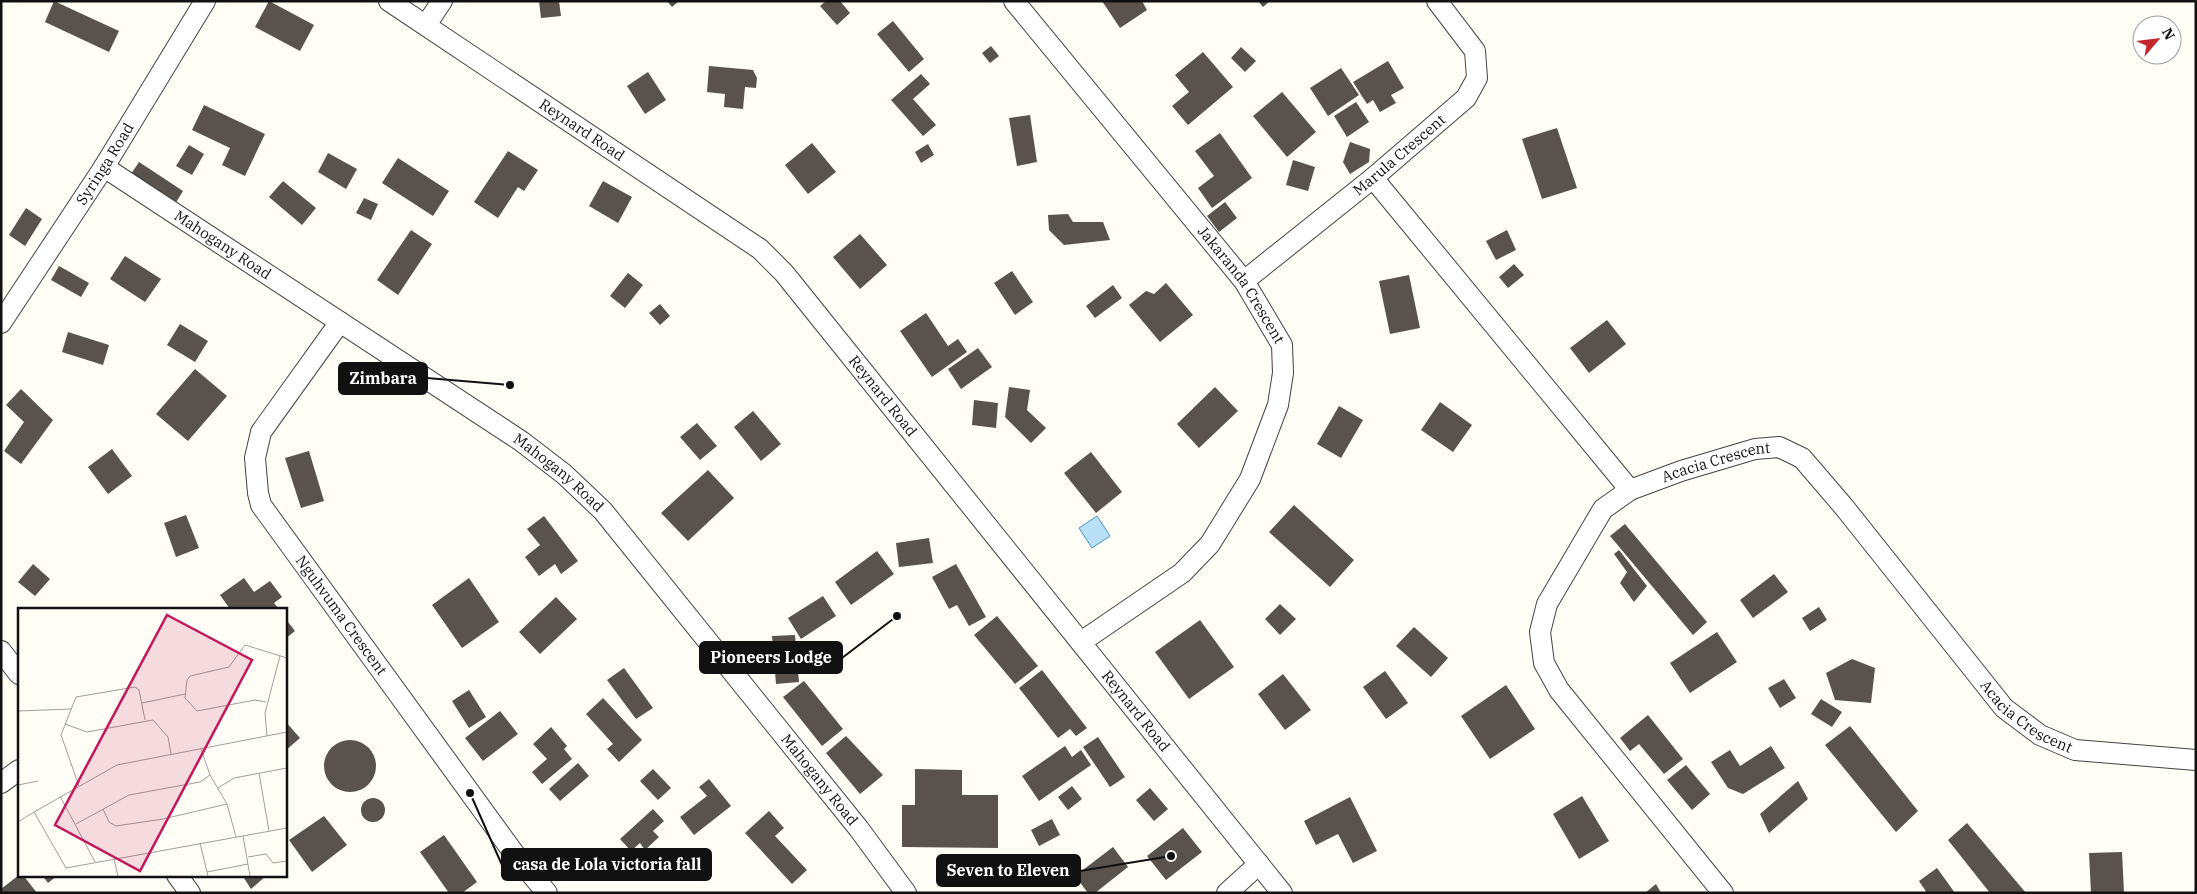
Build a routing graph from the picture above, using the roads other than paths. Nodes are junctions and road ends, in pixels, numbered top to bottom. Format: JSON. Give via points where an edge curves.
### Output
{"nodes":[{"id":1,"x":205,"y":1,"type":"edge"},
{"id":2,"x":389,"y":1,"type":"edge"},
{"id":3,"x":442,"y":1,"type":"edge"},
{"id":4,"x":1014,"y":1,"type":"edge"},
{"id":5,"x":1437,"y":1,"type":"edge"},
{"id":6,"x":426,"y":25,"type":"junction"},
{"id":7,"x":104,"y":167,"type":"junction"},
{"id":8,"x":1373,"y":178,"type":"junction"},
{"id":9,"x":1244,"y":281,"type":"junction"},
{"id":10,"x":340,"y":322,"type":"junction"},
{"id":11,"x":1,"y":323,"type":"edge"},
{"id":12,"x":1630,"y":490,"type":"junction"},
{"id":13,"x":1081,"y":642,"type":"junction"},
{"id":14,"x":1,"y":651,"type":"edge"},
{"id":15,"x":18,"y":673,"type":"edge"},
{"id":16,"x":2196,"y":760,"type":"edge"},
{"id":17,"x":18,"y":771,"type":"edge"},
{"id":18,"x":1,"y":783,"type":"edge"},
{"id":19,"x":1259,"y":864,"type":"junction"},
{"id":20,"x":178,"y":876,"type":"edge"},
{"id":21,"x":190,"y":893,"type":"edge"},
{"id":22,"x":547,"y":893,"type":"edge"},
{"id":23,"x":906,"y":893,"type":"edge"},
{"id":24,"x":1227,"y":893,"type":"edge"},
{"id":25,"x":1282,"y":893,"type":"edge"},
{"id":26,"x":1723,"y":893,"type":"edge"}],
"edges":[{"from":1,"to":7,"type":"street","name":"Syringa Road"},
{"from":2,"to":6,"type":"street","name":"Reynard Road"},
{"from":3,"to":6,"type":"street"},
{"from":4,"to":9,"type":"street","name":"Jakaranda Crescent"},
{"from":5,"to":8,"type":"street","name":"Marula Crescent","via":[[1475,51],[1477,78],[1466,98]]},
{"from":6,"to":13,"type":"street","name":"Reynard Road","via":[[760,249],[784,273]]},
{"from":7,"to":10,"type":"street","name":"Mahogany Road"},
{"from":7,"to":11,"type":"street","name":"Syringa Road"},
{"from":8,"to":9,"type":"street","name":"Marula Crescent"},
{"from":8,"to":12,"type":"street"},
{"from":9,"to":13,"type":"street","name":"Jakaranda Crescent","via":[[1282,345],[1283,373],[1278,405],[1250,479],[1210,544],[1182,574]]},
{"from":10,"to":22,"type":"street","name":"Nguhvuma Crescent","via":[[261,432],[255,458],[262,505],[516,856]]},
{"from":10,"to":23,"type":"street","name":"Mahogany Road","via":[[520,441],[564,474],[603,512],[859,829]]},
{"from":12,"to":16,"type":"street","name":"Acacia Crescent","via":[[1681,470],[1755,449],[1779,448],[1802,458],[2004,708],[2040,735],[2075,750]]},
{"from":12,"to":26,"type":"street","name":"Acacia Crescent","via":[[1603,509],[1547,604],[1540,632],[1544,663],[1558,690]]},
{"from":13,"to":19,"type":"street","name":"Reynard Road"},
{"from":14,"to":15,"type":"street"},
{"from":17,"to":18,"type":"street"},
{"from":19,"to":24,"type":"street"},
{"from":19,"to":25,"type":"street","name":"Reynard Road"},
{"from":20,"to":21,"type":"street"}]}
